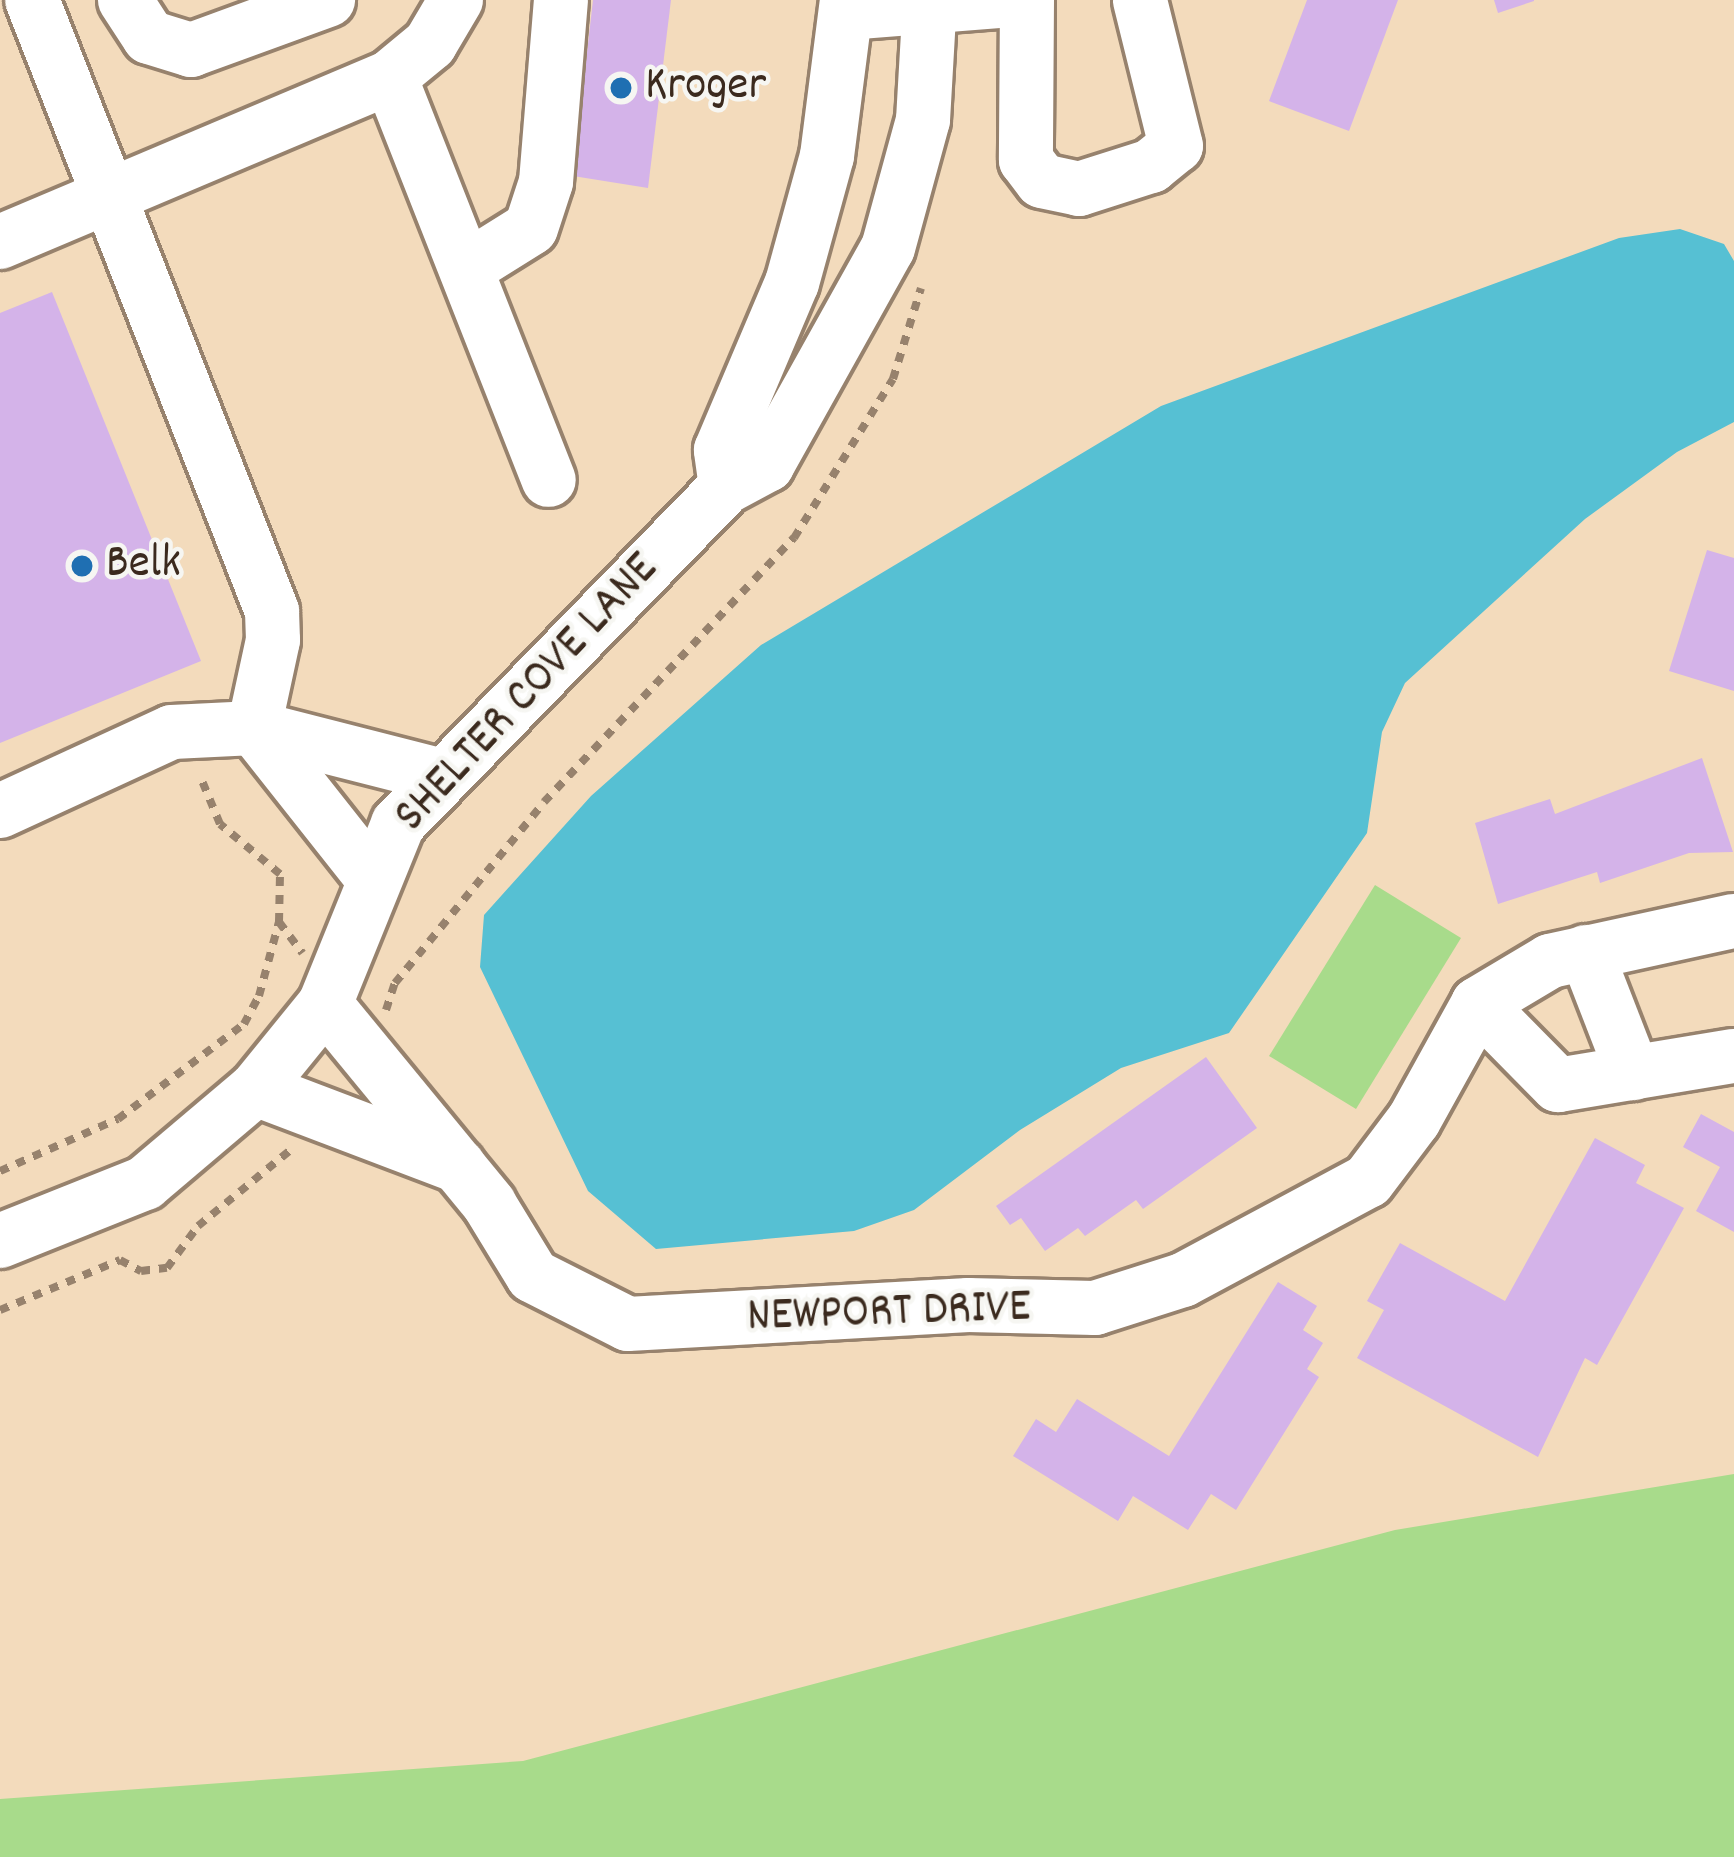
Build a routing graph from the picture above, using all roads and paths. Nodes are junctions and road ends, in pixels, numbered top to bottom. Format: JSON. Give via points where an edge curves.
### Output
{"nodes":[{"id":1,"x":32,"y":0,"type":"edge"},
{"id":2,"x":125,"y":0,"type":"edge"},
{"id":3,"x":328,"y":0,"type":"edge"},
{"id":4,"x":456,"y":0,"type":"edge"},
{"id":5,"x":561,"y":0,"type":"edge"},
{"id":6,"x":1012,"y":0,"type":"edge"},
{"id":7,"x":1027,"y":0,"type":"edge"},
{"id":8,"x":1140,"y":0,"type":"edge"},
{"id":9,"x":930,"y":5,"type":"edge"},
{"id":10,"x":848,"y":7,"type":"edge"},
{"id":11,"x":390,"y":77,"type":"junction"},
{"id":12,"x":113,"y":197,"type":"junction"},
{"id":13,"x":0,"y":242,"type":"edge"},
{"id":14,"x":466,"y":268,"type":"junction"},
{"id":15,"x":549,"y":480,"type":"dead end"},
{"id":16,"x":726,"y":487,"type":"junction"},
{"id":17,"x":254,"y":728,"type":"junction"},
{"id":18,"x":198,"y":771,"type":"dead end"},
{"id":19,"x":439,"y":775,"type":"junction"},
{"id":20,"x":0,"y":811,"type":"edge"},
{"id":21,"x":371,"y":876,"type":"junction"},
{"id":22,"x":1734,"y":921,"type":"edge"},
{"id":23,"x":279,"y":922,"type":"junction"},
{"id":24,"x":1586,"y":952,"type":"junction"},
{"id":25,"x":270,"y":968,"type":"junction"},
{"id":26,"x":325,"y":1004,"type":"junction"},
{"id":27,"x":1478,"y":1004,"type":"junction"},
{"id":28,"x":1734,"y":1056,"type":"edge"},
{"id":29,"x":1633,"y":1073,"type":"junction"},
{"id":30,"x":256,"y":1089,"type":"junction"},
{"id":31,"x":296,"y":1145,"type":"dead end"},
{"id":32,"x":459,"y":1166,"type":"junction"},
{"id":33,"x":0,"y":1171,"type":"edge"},
{"id":34,"x":0,"y":1241,"type":"edge"},
{"id":35,"x":0,"y":1310,"type":"edge"}],
"edges":[{"from":1,"to":12,"type":"street"},
{"from":2,"to":3,"type":"street","via":[[149,37],[191,50]]},
{"from":4,"to":11,"type":"street","via":[[430,44]]},
{"from":5,"to":14,"type":"street","via":[[546,182],[536,212],[530,228]]},
{"from":6,"to":9,"type":"street"},
{"from":7,"to":8,"type":"street","via":[[1026,160],[1042,181],[1079,189],[1151,166],[1176,146]]},
{"from":9,"to":10,"type":"street"},
{"from":9,"to":16,"type":"street","name":"SHELTER COVE LANE","via":[[923,120],[888,248],[767,465]]},
{"from":10,"to":16,"type":"street","via":[[827,156],[792,283],[721,450]]},
{"from":11,"to":12,"type":"street"},
{"from":11,"to":14,"type":"street"},
{"from":12,"to":13,"type":"street"},
{"from":12,"to":17,"type":"street","via":[[272,611]]},
{"from":14,"to":15,"type":"street"},
{"from":16,"to":19,"type":"street","name":"SHELTER COVE LANE"},
{"from":17,"to":19,"type":"street"},
{"from":17,"to":20,"type":"street","via":[[172,732]]},
{"from":17,"to":21,"type":"street"},
{"from":18,"to":23,"type":"path","via":[[220,824],[280,874]]},
{"from":19,"to":21,"type":"street","name":"SHELTER COVE LANE","via":[[398,824]]},
{"from":21,"to":26,"type":"street","name":"SHELTER COVE LANE"},
{"from":22,"to":24,"type":"street"},
{"from":23,"to":25,"type":"path"},
{"from":23,"to":25,"type":"path","via":[[302,952]]},
{"from":24,"to":27,"type":"street","via":[[1550,961]]},
{"from":24,"to":29,"type":"street"},
{"from":25,"to":33,"type":"path","via":[[244,1024],[197,1064],[118,1119]]},
{"from":26,"to":30,"type":"street","name":"SHELTER COVE LANE"},
{"from":26,"to":32,"type":"street","name":"NEWPORT DRIVE"},
{"from":27,"to":29,"type":"street","via":[[1558,1085]]},
{"from":27,"to":32,"type":"street","name":"NEWPORT DRIVE","via":[[1414,1120],[1368,1181],[1183,1280],[1095,1309],[968,1305],[628,1324],[533,1276]]},
{"from":28,"to":29,"type":"street"},
{"from":30,"to":32,"type":"street"},
{"from":30,"to":34,"type":"street","name":"SHELTER COVE LANE","via":[[145,1183]]},
{"from":31,"to":35,"type":"path","via":[[198,1226],[167,1268],[141,1271],[120,1260]]}]}
